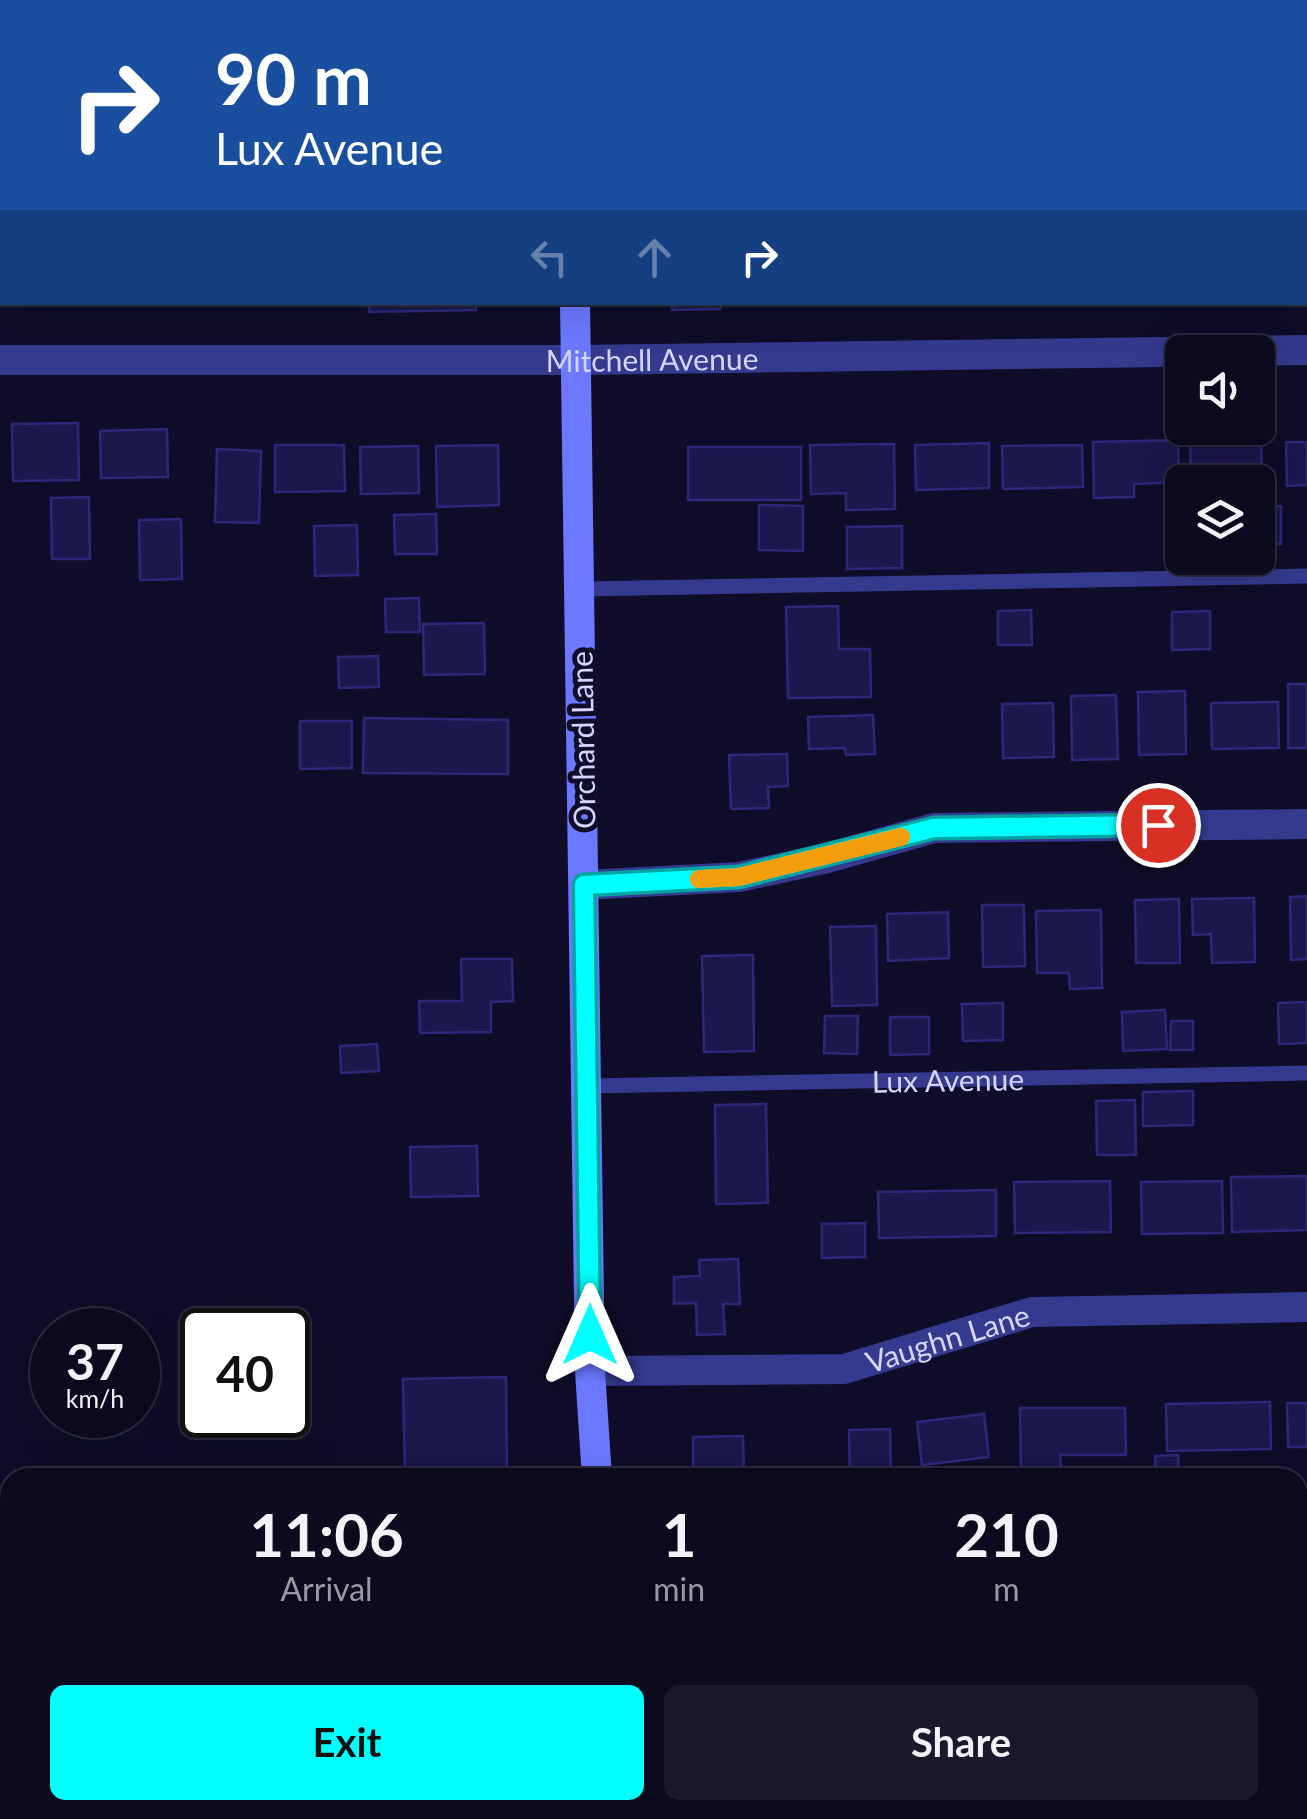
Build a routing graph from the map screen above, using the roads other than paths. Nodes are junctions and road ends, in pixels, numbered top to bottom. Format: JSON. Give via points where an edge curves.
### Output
{"nodes":[{"id":1,"x":576,"y":305,"type":"edge"},
{"id":2,"x":1307,"y":350,"type":"edge"},
{"id":3,"x":0,"y":360,"type":"edge"},
{"id":4,"x":576,"y":360,"type":"junction"},
{"id":5,"x":1307,"y":576,"type":"edge"},
{"id":6,"x":580,"y":589,"type":"junction"},
{"id":7,"x":1307,"y":824,"type":"edge"},
{"id":8,"x":584,"y":885,"type":"junction"},
{"id":9,"x":1307,"y":1073,"type":"edge"},
{"id":10,"x":588,"y":1086,"type":"junction"},
{"id":11,"x":1307,"y":1307,"type":"edge"},
{"id":12,"x":590,"y":1371,"type":"junction"},
{"id":13,"x":596,"y":1468,"type":"edge"}],
"edges":[{"from":1,"to":4,"type":"street","name":"Orchard Lane"},
{"from":2,"to":4,"type":"street","name":"Mitchell Avenue"},
{"from":3,"to":4,"type":"street","name":"Mitchell Avenue"},
{"from":4,"to":6,"type":"street","name":"Orchard Lane"},
{"from":5,"to":6,"type":"lane"},
{"from":6,"to":8,"type":"street","name":"Orchard Lane"},
{"from":7,"to":8,"type":"street","via":[[934,828],[739,877]]},
{"from":8,"to":10,"type":"street","name":"Orchard Lane"},
{"from":9,"to":10,"type":"lane","name":"Lux Avenue"},
{"from":10,"to":12,"type":"street","name":"Orchard Lane"},
{"from":11,"to":12,"type":"street","name":"Vaughn Lane","via":[[1032,1312],[844,1369]]},
{"from":12,"to":13,"type":"street","name":"Orchard Lane"}]}
